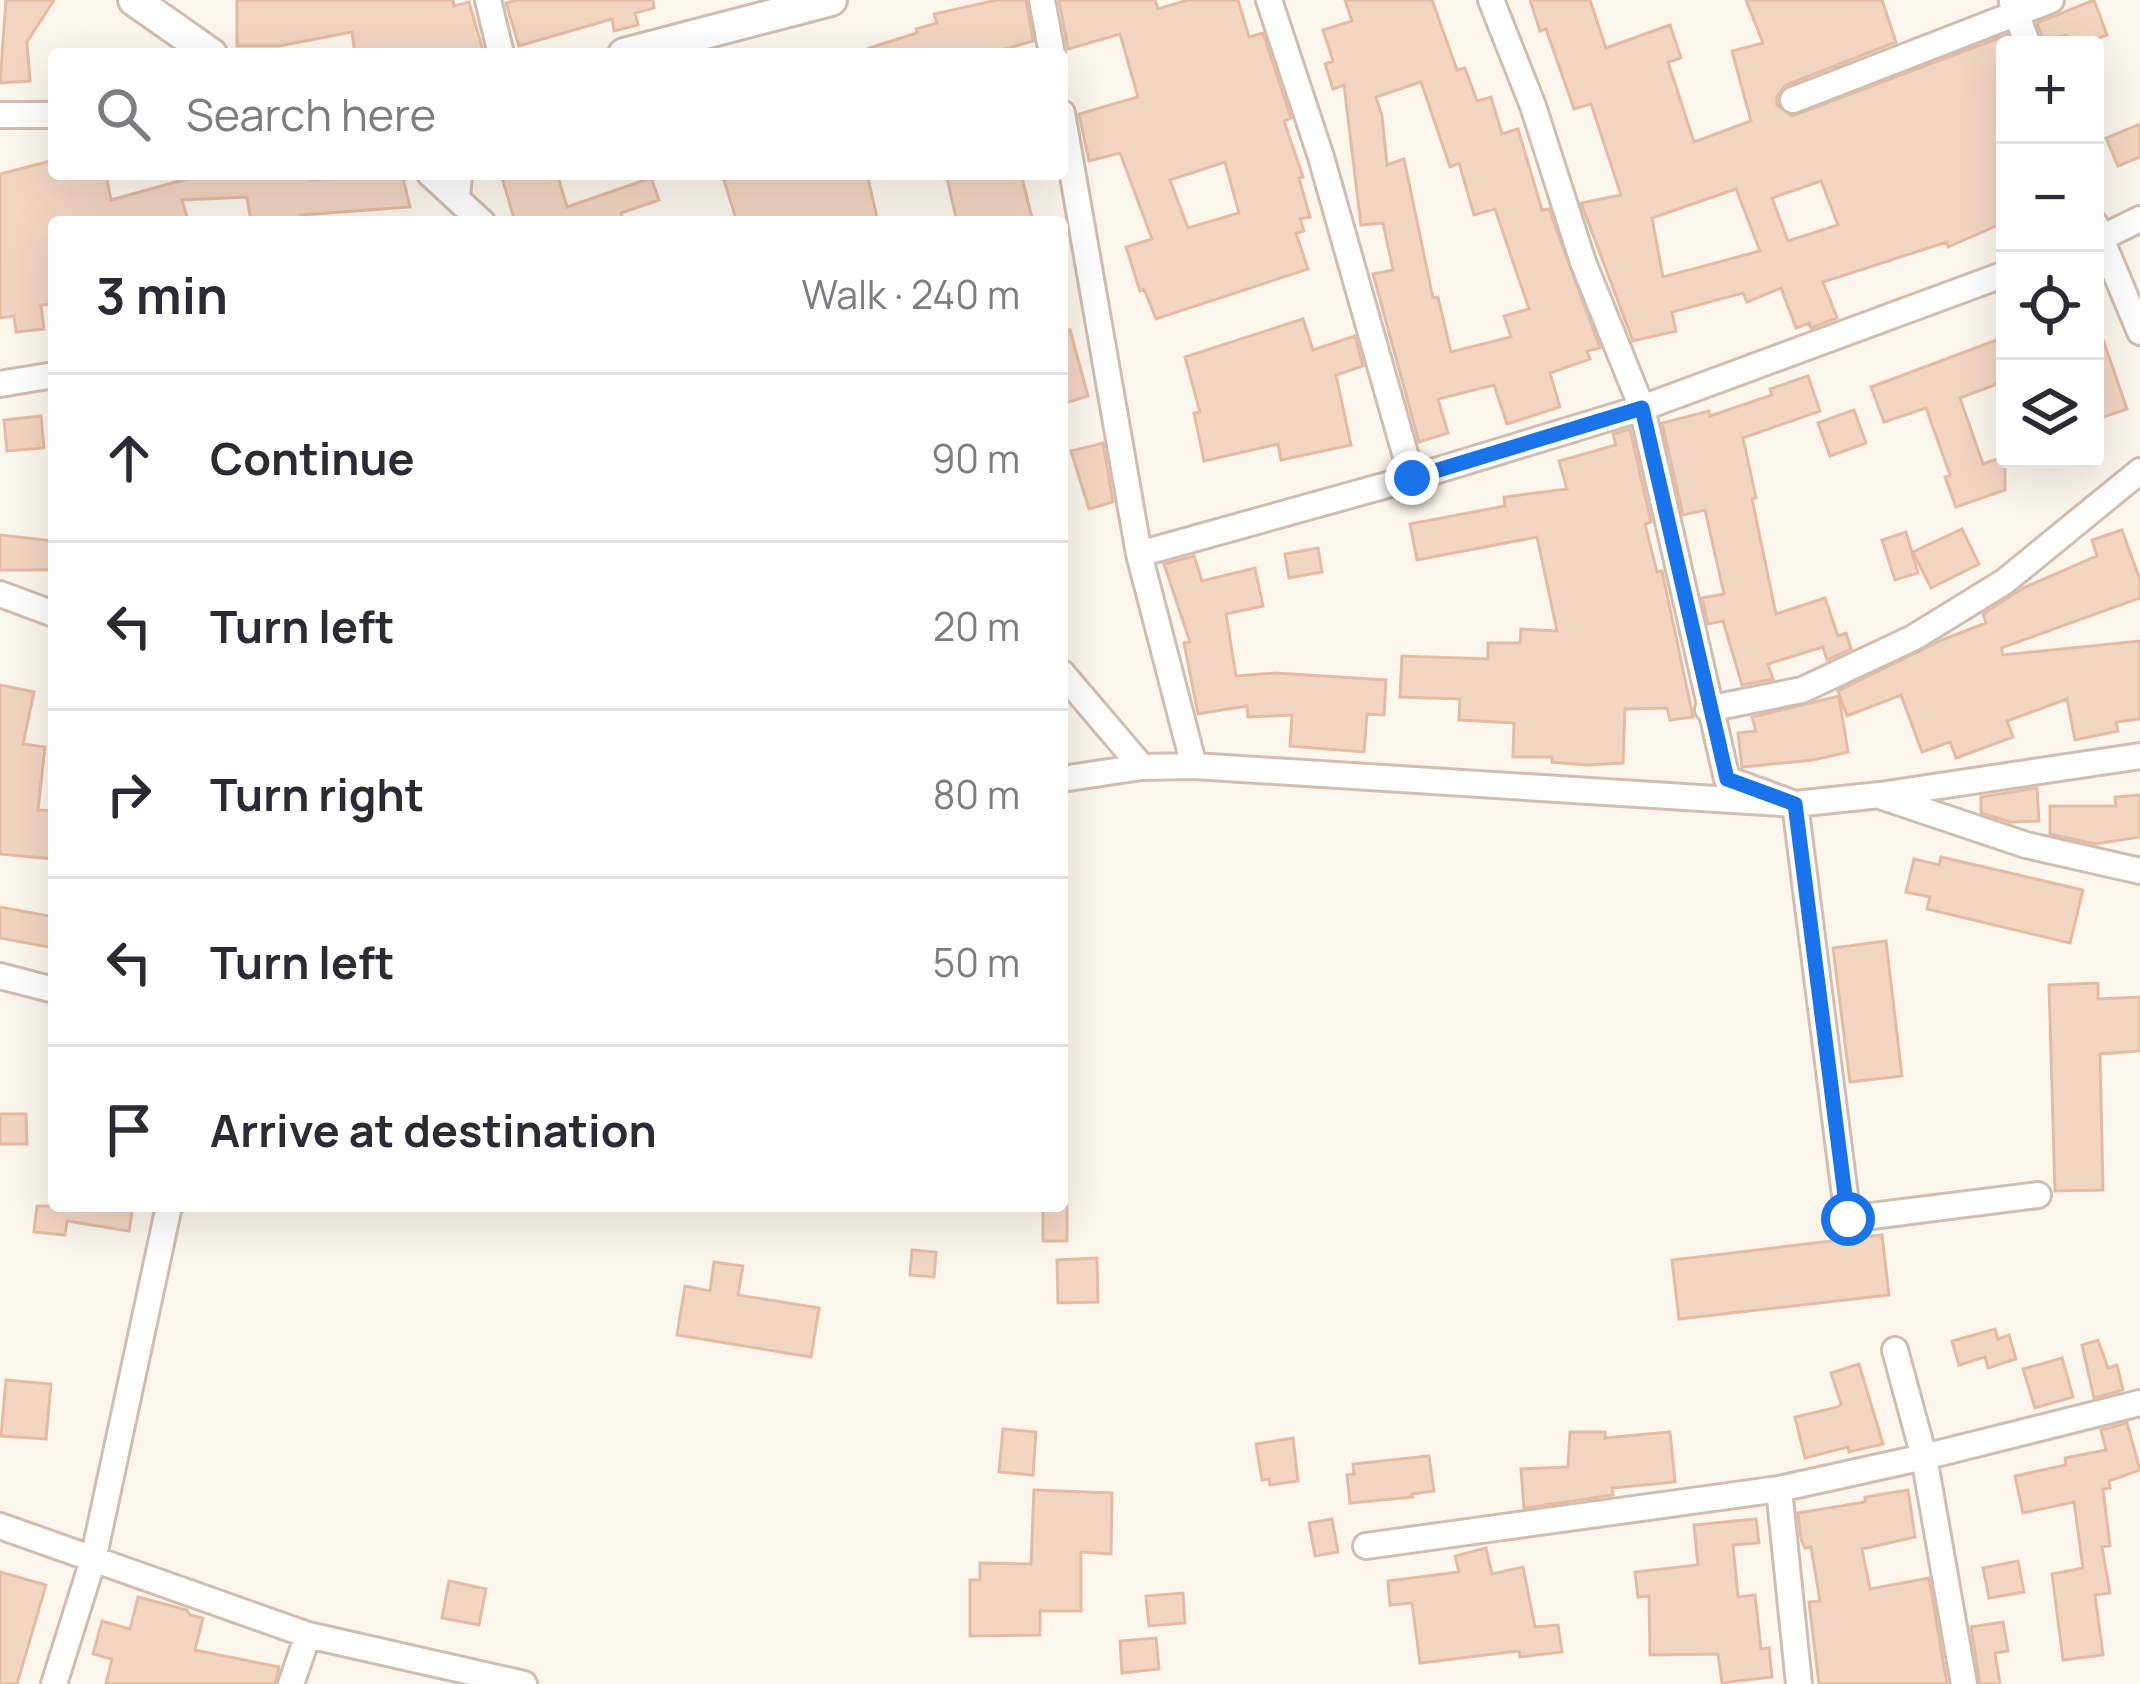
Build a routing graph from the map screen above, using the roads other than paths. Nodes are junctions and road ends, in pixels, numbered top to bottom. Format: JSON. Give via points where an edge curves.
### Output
{"nodes":[{"id":1,"x":134,"y":0,"type":"edge"},
{"id":2,"x":488,"y":0,"type":"edge"},
{"id":3,"x":832,"y":0,"type":"edge"},
{"id":4,"x":1042,"y":0,"type":"edge"},
{"id":5,"x":1269,"y":0,"type":"edge"},
{"id":6,"x":1491,"y":0,"type":"edge"},
{"id":7,"x":2050,"y":0,"type":"edge"},
{"id":8,"x":2014,"y":7,"type":"edge"},
{"id":9,"x":2025,"y":36,"type":"edge"},
{"id":10,"x":202,"y":48,"type":"edge"},
{"id":11,"x":500,"y":48,"type":"edge"},
{"id":12,"x":647,"y":48,"type":"edge"},
{"id":13,"x":1051,"y":48,"type":"edge"},
{"id":14,"x":1793,"y":100,"type":"dead end"},
{"id":15,"x":0,"y":115,"type":"edge"},
{"id":16,"x":48,"y":115,"type":"edge"},
{"id":17,"x":1068,"y":147,"type":"edge"},
{"id":18,"x":458,"y":186,"type":"edge"},
{"id":19,"x":478,"y":216,"type":"edge"},
{"id":20,"x":2140,"y":219,"type":"edge"},
{"id":21,"x":2104,"y":232,"type":"edge"},
{"id":22,"x":2104,"y":250,"type":"edge"},
{"id":23,"x":1996,"y":277,"type":"edge"},
{"id":24,"x":2140,"y":332,"type":"edge"},
{"id":25,"x":48,"y":376,"type":"edge"},
{"id":26,"x":0,"y":384,"type":"edge"},
{"id":27,"x":1642,"y":408,"type":"junction"},
{"id":28,"x":2140,"y":472,"type":"edge"},
{"id":29,"x":1412,"y":478,"type":"junction"},
{"id":30,"x":1139,"y":554,"type":"junction"},
{"id":31,"x":0,"y":595,"type":"edge"},
{"id":32,"x":48,"y":612,"type":"edge"},
{"id":33,"x":1068,"y":680,"type":"edge"},
{"id":34,"x":1708,"y":709,"type":"junction"},
{"id":35,"x":2140,"y":756,"type":"edge"},
{"id":36,"x":1194,"y":766,"type":"junction"},
{"id":37,"x":1142,"y":767,"type":"junction"},
{"id":38,"x":1068,"y":778,"type":"edge"},
{"id":39,"x":1880,"y":795,"type":"junction"},
{"id":40,"x":1795,"y":804,"type":"junction"},
{"id":41,"x":2140,"y":871,"type":"edge"},
{"id":42,"x":0,"y":976,"type":"edge"},
{"id":43,"x":48,"y":988,"type":"edge"},
{"id":44,"x":2038,"y":1195,"type":"dead end"},
{"id":45,"x":168,"y":1212,"type":"edge"},
{"id":46,"x":1895,"y":1350,"type":"dead end"},
{"id":47,"x":2140,"y":1402,"type":"edge"},
{"id":48,"x":1924,"y":1457,"type":"junction"},
{"id":49,"x":1779,"y":1489,"type":"junction"},
{"id":50,"x":0,"y":1526,"type":"edge"},
{"id":51,"x":1366,"y":1546,"type":"dead end"},
{"id":52,"x":92,"y":1560,"type":"junction"},
{"id":53,"x":308,"y":1635,"type":"junction"},
{"id":54,"x":442,"y":1675,"type":"edge"},
{"id":55,"x":54,"y":1684,"type":"edge"},
{"id":56,"x":291,"y":1684,"type":"edge"},
{"id":57,"x":524,"y":1684,"type":"edge"},
{"id":58,"x":1799,"y":1684,"type":"edge"},
{"id":59,"x":1964,"y":1684,"type":"edge"}],
"edges":[{"from":1,"to":10,"type":"street"},
{"from":2,"to":11,"type":"street"},
{"from":3,"to":12,"type":"street"},
{"from":4,"to":13,"type":"street"},
{"from":5,"to":29,"type":"street"},
{"from":6,"to":27,"type":"street"},
{"from":7,"to":8,"type":"street"},
{"from":8,"to":9,"type":"street"},
{"from":8,"to":14,"type":"street"},
{"from":15,"to":16,"type":"street"},
{"from":17,"to":30,"type":"street"},
{"from":18,"to":19,"type":"street"},
{"from":20,"to":21,"type":"street"},
{"from":22,"to":24,"type":"street"},
{"from":23,"to":27,"type":"street"},
{"from":25,"to":26,"type":"street"},
{"from":27,"to":29,"type":"street"},
{"from":27,"to":34,"type":"street"},
{"from":28,"to":34,"type":"street","via":[[2005,582],[1913,638],[1802,690]]},
{"from":29,"to":30,"type":"street"},
{"from":30,"to":36,"type":"street"},
{"from":31,"to":32,"type":"street"},
{"from":33,"to":37,"type":"street"},
{"from":34,"to":40,"type":"street","via":[[1727,779]]},
{"from":35,"to":39,"type":"street"},
{"from":36,"to":37,"type":"street"},
{"from":36,"to":40,"type":"street"},
{"from":37,"to":38,"type":"street"},
{"from":39,"to":40,"type":"street"},
{"from":39,"to":41,"type":"street","via":[[2026,845]]},
{"from":40,"to":44,"type":"street","via":[[1848,1219]]},
{"from":42,"to":43,"type":"street"},
{"from":45,"to":52,"type":"street"},
{"from":46,"to":48,"type":"street"},
{"from":47,"to":48,"type":"street"},
{"from":48,"to":49,"type":"street"},
{"from":48,"to":59,"type":"street"},
{"from":49,"to":51,"type":"street"},
{"from":49,"to":58,"type":"street"},
{"from":50,"to":52,"type":"street"},
{"from":52,"to":53,"type":"street"},
{"from":52,"to":55,"type":"street"},
{"from":53,"to":54,"type":"street"},
{"from":53,"to":56,"type":"street"},
{"from":54,"to":57,"type":"street"}]}
